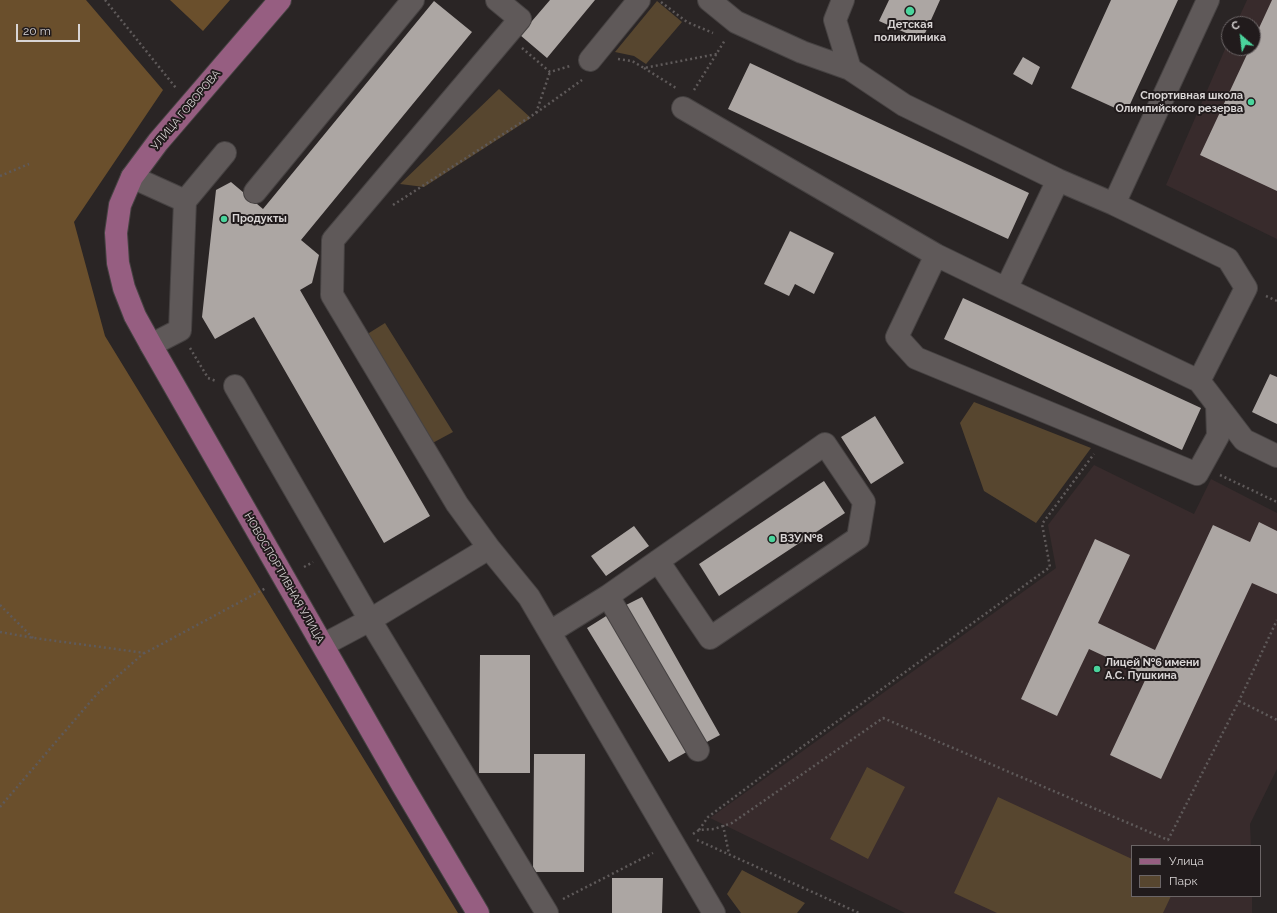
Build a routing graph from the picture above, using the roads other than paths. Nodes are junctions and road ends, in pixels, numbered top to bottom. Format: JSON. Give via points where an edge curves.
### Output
{"nodes":[{"id":1,"x":280,"y":0,"type":"edge"},
{"id":2,"x":413,"y":0,"type":"edge"},
{"id":3,"x":639,"y":0,"type":"edge"},
{"id":4,"x":709,"y":0,"type":"edge"},
{"id":5,"x":843,"y":0,"type":"edge"},
{"id":6,"x":1208,"y":0,"type":"edge"},
{"id":7,"x":503,"y":2,"type":"edge"},
{"id":8,"x":589,"y":68,"type":"road end"},
{"id":9,"x":850,"y":69,"type":"junction"},
{"id":10,"x":687,"y":102,"type":"road end"},
{"id":11,"x":225,"y":153,"type":"dead end"},
{"id":12,"x":132,"y":177,"type":"junction"},
{"id":13,"x":1058,"y":180,"type":"junction"},
{"id":14,"x":255,"y":192,"type":"dead end"},
{"id":15,"x":185,"y":201,"type":"junction"},
{"id":16,"x":1114,"y":204,"type":"junction"},
{"id":17,"x":116,"y":233,"type":"joint"},
{"id":18,"x":936,"y":255,"type":"junction"},
{"id":19,"x":1006,"y":289,"type":"junction"},
{"id":20,"x":151,"y":345,"type":"junction"},
{"id":21,"x":1199,"y":382,"type":"junction"},
{"id":22,"x":235,"y":386,"type":"road end"},
{"id":23,"x":1217,"y":405,"type":"junction"},
{"id":24,"x":1277,"y":456,"type":"edge"},
{"id":25,"x":489,"y":548,"type":"junction"},
{"id":26,"x":658,"y":561,"type":"junction"},
{"id":27,"x":608,"y":596,"type":"junction"},
{"id":28,"x":370,"y":620,"type":"junction"},
{"id":29,"x":550,"y":632,"type":"junction"},
{"id":30,"x":323,"y":645,"type":"junction"},
{"id":31,"x":698,"y":750,"type":"dead end"},
{"id":32,"x":478,"y":913,"type":"edge"},
{"id":33,"x":547,"y":913,"type":"edge"},
{"id":34,"x":714,"y":913,"type":"edge"}],
"edges":[{"from":1,"to":12,"type":"main road","name":"УЛИЦА ГОВОРОВА","via":[[158,142]]},
{"from":2,"to":14,"type":"lane"},
{"from":3,"to":8,"type":"lane"},
{"from":4,"to":9,"type":"lane","via":[[736,22],[802,52]]},
{"from":5,"to":9,"type":"lane","via":[[834,20]]},
{"from":6,"to":16,"type":"lane"},
{"from":7,"to":25,"type":"lane","via":[[520,19],[333,240],[332,295],[458,504]]},
{"from":9,"to":13,"type":"lane","via":[[904,105]]},
{"from":10,"to":18,"type":"lane"},
{"from":11,"to":15,"type":"lane"},
{"from":12,"to":15,"type":"lane"},
{"from":12,"to":17,"type":"main road","name":"УЛИЦА ГОВОРОВА","via":[[120,205]]},
{"from":13,"to":16,"type":"lane"},
{"from":13,"to":19,"type":"lane"},
{"from":15,"to":20,"type":"lane","via":[[180,330]]},
{"from":16,"to":21,"type":"lane","via":[[1228,259],[1246,288]]},
{"from":17,"to":20,"type":"main road","name":"НОВОСПОРТИВНАЯ УЛИЦА","via":[[118,263],[124,288]]},
{"from":18,"to":19,"type":"lane"},
{"from":18,"to":23,"type":"lane","via":[[897,337],[916,358],[1198,474],[1218,436]]},
{"from":19,"to":21,"type":"lane"},
{"from":20,"to":30,"type":"main road","name":"НОВОСПОРТИВНАЯ УЛИЦА"},
{"from":21,"to":23,"type":"lane"},
{"from":22,"to":28,"type":"lane"},
{"from":23,"to":24,"type":"lane","via":[[1244,440]]},
{"from":25,"to":28,"type":"lane"},
{"from":25,"to":29,"type":"lane","via":[[529,597]]},
{"from":26,"to":26,"type":"lane","via":[[825,444],[864,502],[858,538],[710,638]]},
{"from":26,"to":27,"type":"lane"},
{"from":27,"to":29,"type":"lane"},
{"from":27,"to":31,"type":"lane"},
{"from":28,"to":30,"type":"lane"},
{"from":28,"to":33,"type":"lane"},
{"from":29,"to":34,"type":"lane"},
{"from":30,"to":32,"type":"main road","name":"НОВОСПОРТИВНАЯ УЛИЦА"}]}
